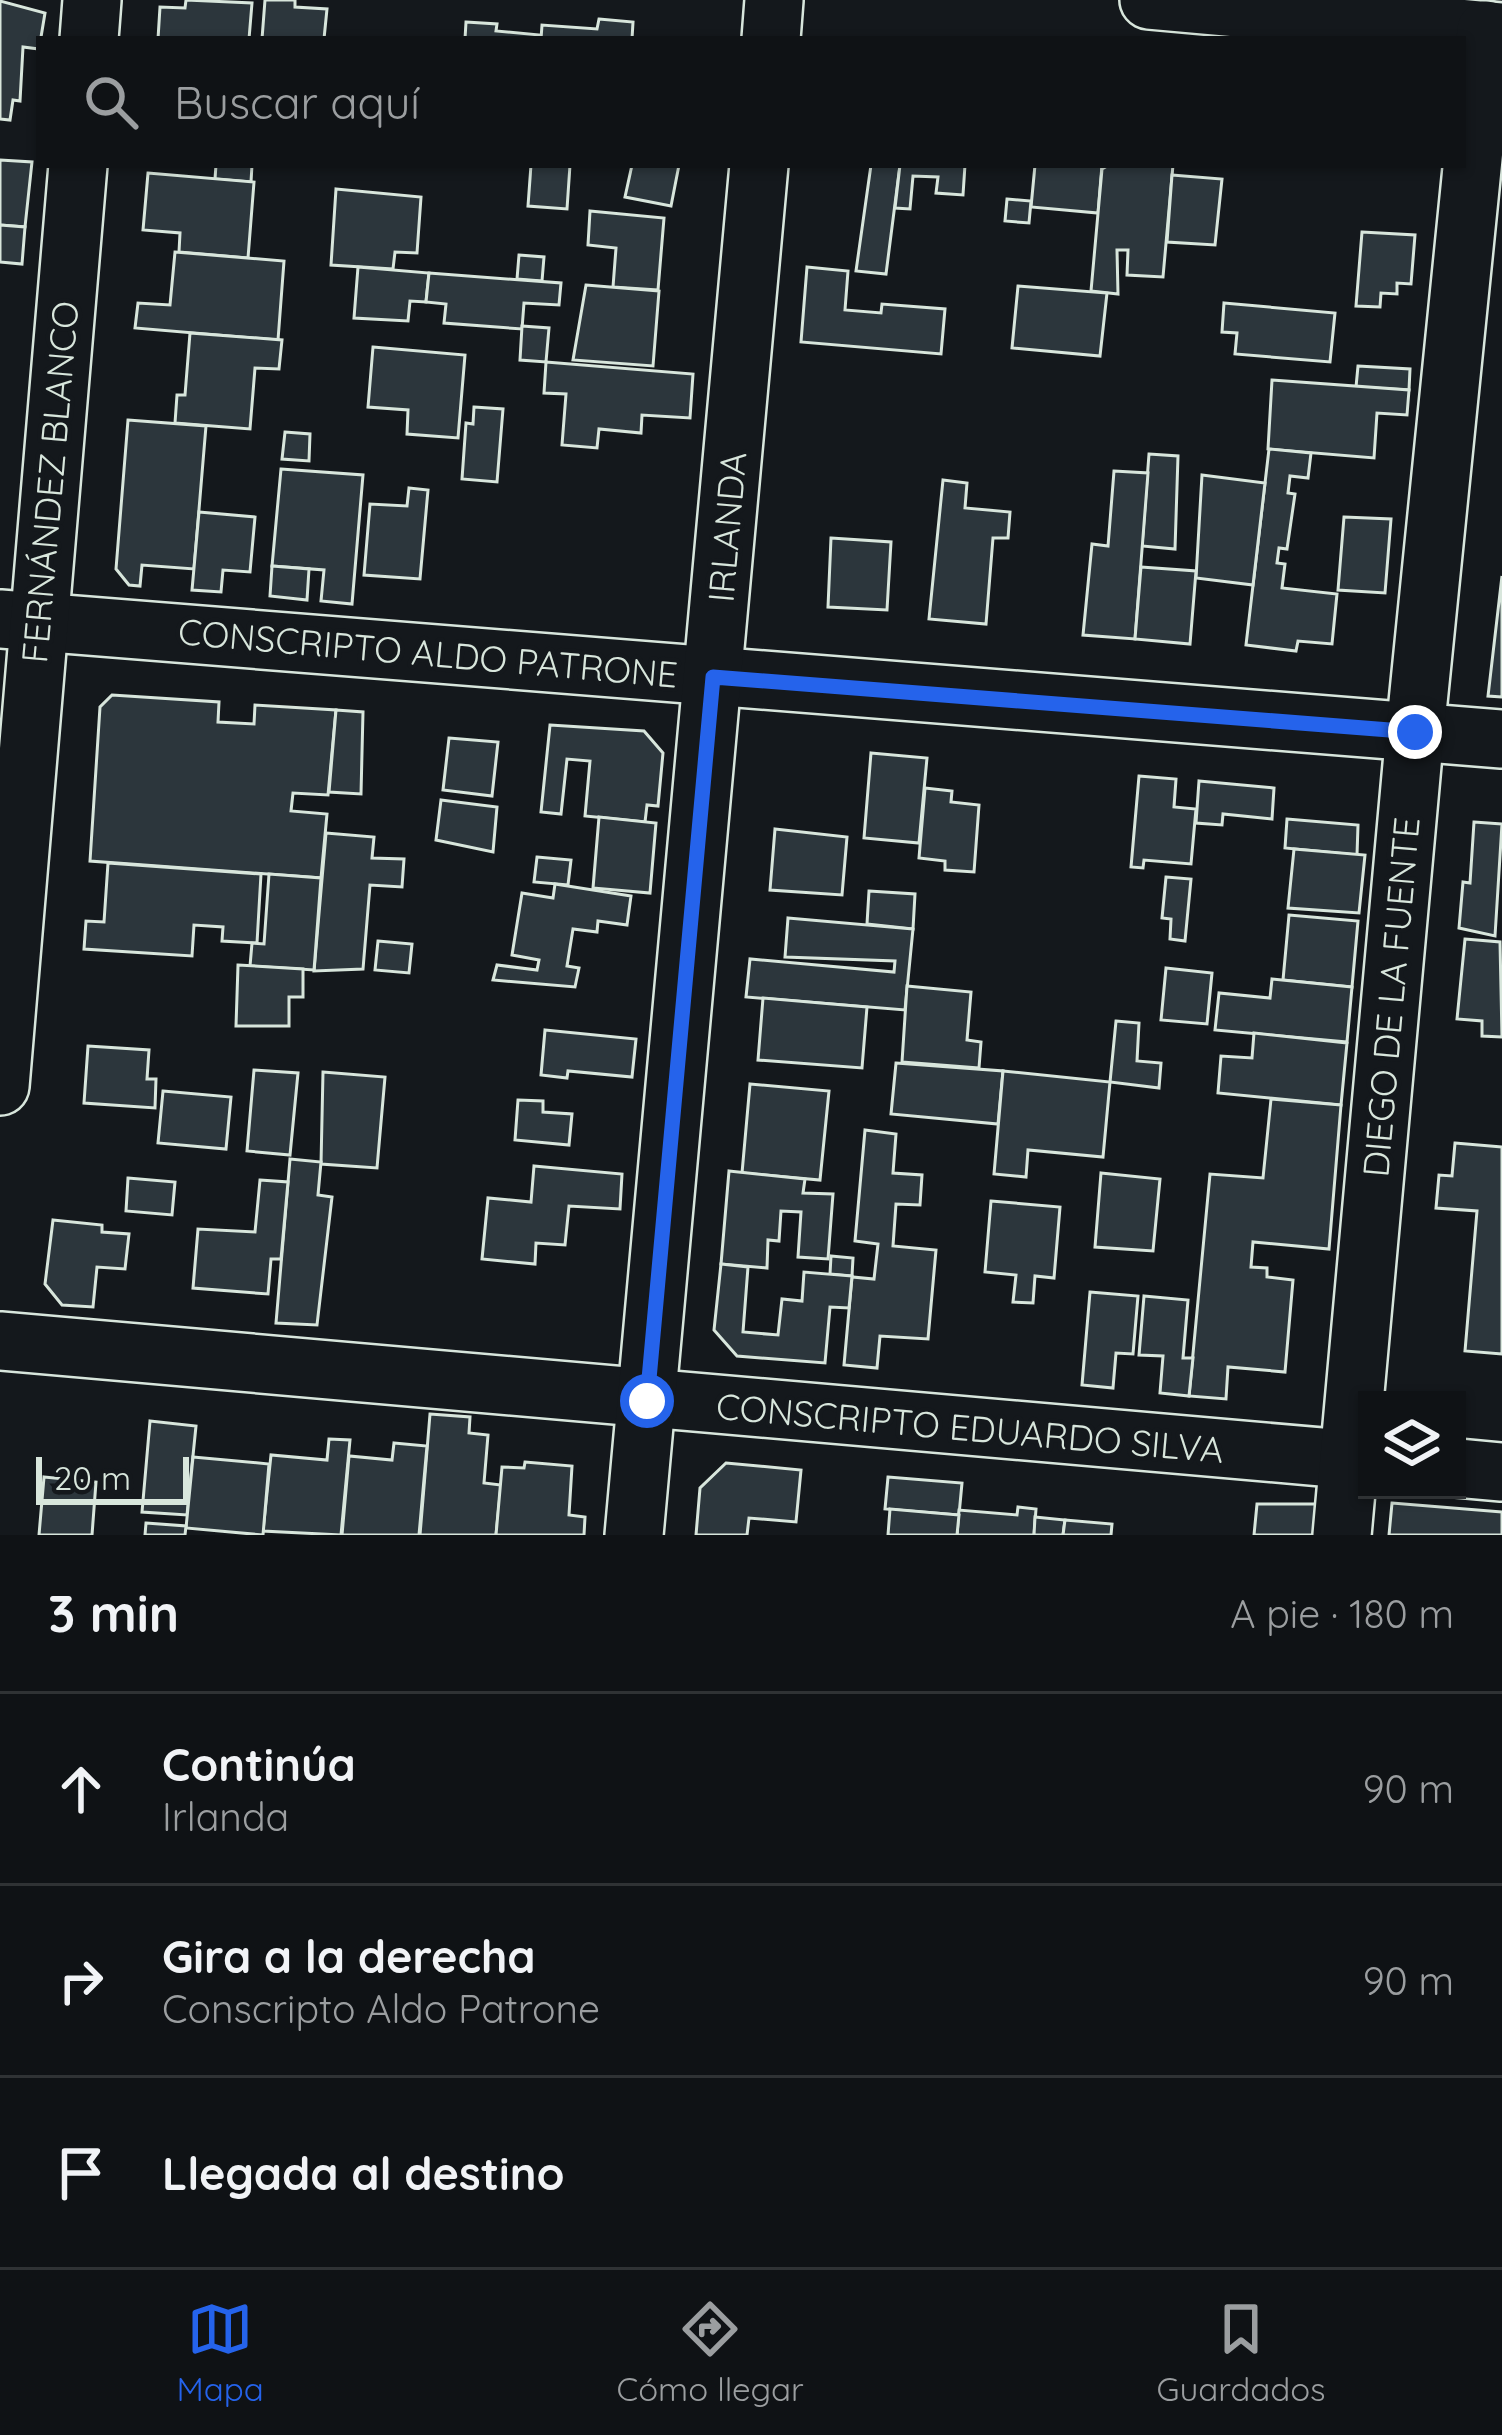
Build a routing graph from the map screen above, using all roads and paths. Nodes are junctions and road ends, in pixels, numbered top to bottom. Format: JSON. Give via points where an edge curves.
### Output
{"nodes":[{"id":1,"x":92,"y":0,"type":"edge"},
{"id":2,"x":774,"y":0,"type":"edge"},
{"id":3,"x":1148,"y":0,"type":"edge"},
{"id":4,"x":1494,"y":31,"type":"edge"},
{"id":5,"x":89,"y":36,"type":"edge"},
{"id":6,"x":771,"y":36,"type":"edge"},
{"id":7,"x":78,"y":168,"type":"edge"},
{"id":8,"x":759,"y":168,"type":"edge"},
{"id":9,"x":19,"y":620,"type":"edge"},
{"id":10,"x":713,"y":677,"type":"junction"},
{"id":11,"x":1415,"y":732,"type":"junction"},
{"id":12,"x":1502,"y":739,"type":"edge"},
{"id":13,"x":0,"y":1086,"type":"edge"},
{"id":14,"x":0,"y":1341,"type":"edge"},
{"id":15,"x":1364,"y":1391,"type":"edge"},
{"id":16,"x":647,"y":1401,"type":"junction"},
{"id":17,"x":1358,"y":1460,"type":"edge"},
{"id":18,"x":1358,"y":1464,"type":"edge"},
{"id":19,"x":1466,"y":1469,"type":"edge"},
{"id":20,"x":1502,"y":1472,"type":"edge"},
{"id":21,"x":634,"y":1535,"type":"edge"},
{"id":22,"x":1342,"y":1535,"type":"edge"}],
"edges":[{"from":1,"to":5,"type":"street"},
{"from":2,"to":6,"type":"street"},
{"from":3,"to":4,"type":"street"},
{"from":4,"to":11,"type":"street","name":"DIEGO DE LA FUENTE"},
{"from":7,"to":9,"type":"street","name":"FERNÁNDEZ BLANCO"},
{"from":8,"to":10,"type":"street","name":"IRLANDA"},
{"from":9,"to":10,"type":"street","name":"CONSCRIPTO ALDO PATRONE"},
{"from":9,"to":13,"type":"street","name":"FERNÁNDEZ BLANCO"},
{"from":10,"to":11,"type":"street","name":"CONSCRIPTO ALDO PATRONE"},
{"from":10,"to":16,"type":"street","name":"IRLANDA"},
{"from":11,"to":12,"type":"street","name":"CONSCRIPTO ALDO PATRONE"},
{"from":11,"to":15,"type":"street","name":"DIEGO DE LA FUENTE"},
{"from":14,"to":16,"type":"street","name":"CONSCRIPTO EDUARDO SILVA"},
{"from":16,"to":17,"type":"street","name":"CONSCRIPTO EDUARDO SILVA"},
{"from":16,"to":21,"type":"street","name":"IRLANDA"},
{"from":18,"to":22,"type":"street","name":"DIEGO DE LA FUENTE"},
{"from":19,"to":20,"type":"street"}]}
